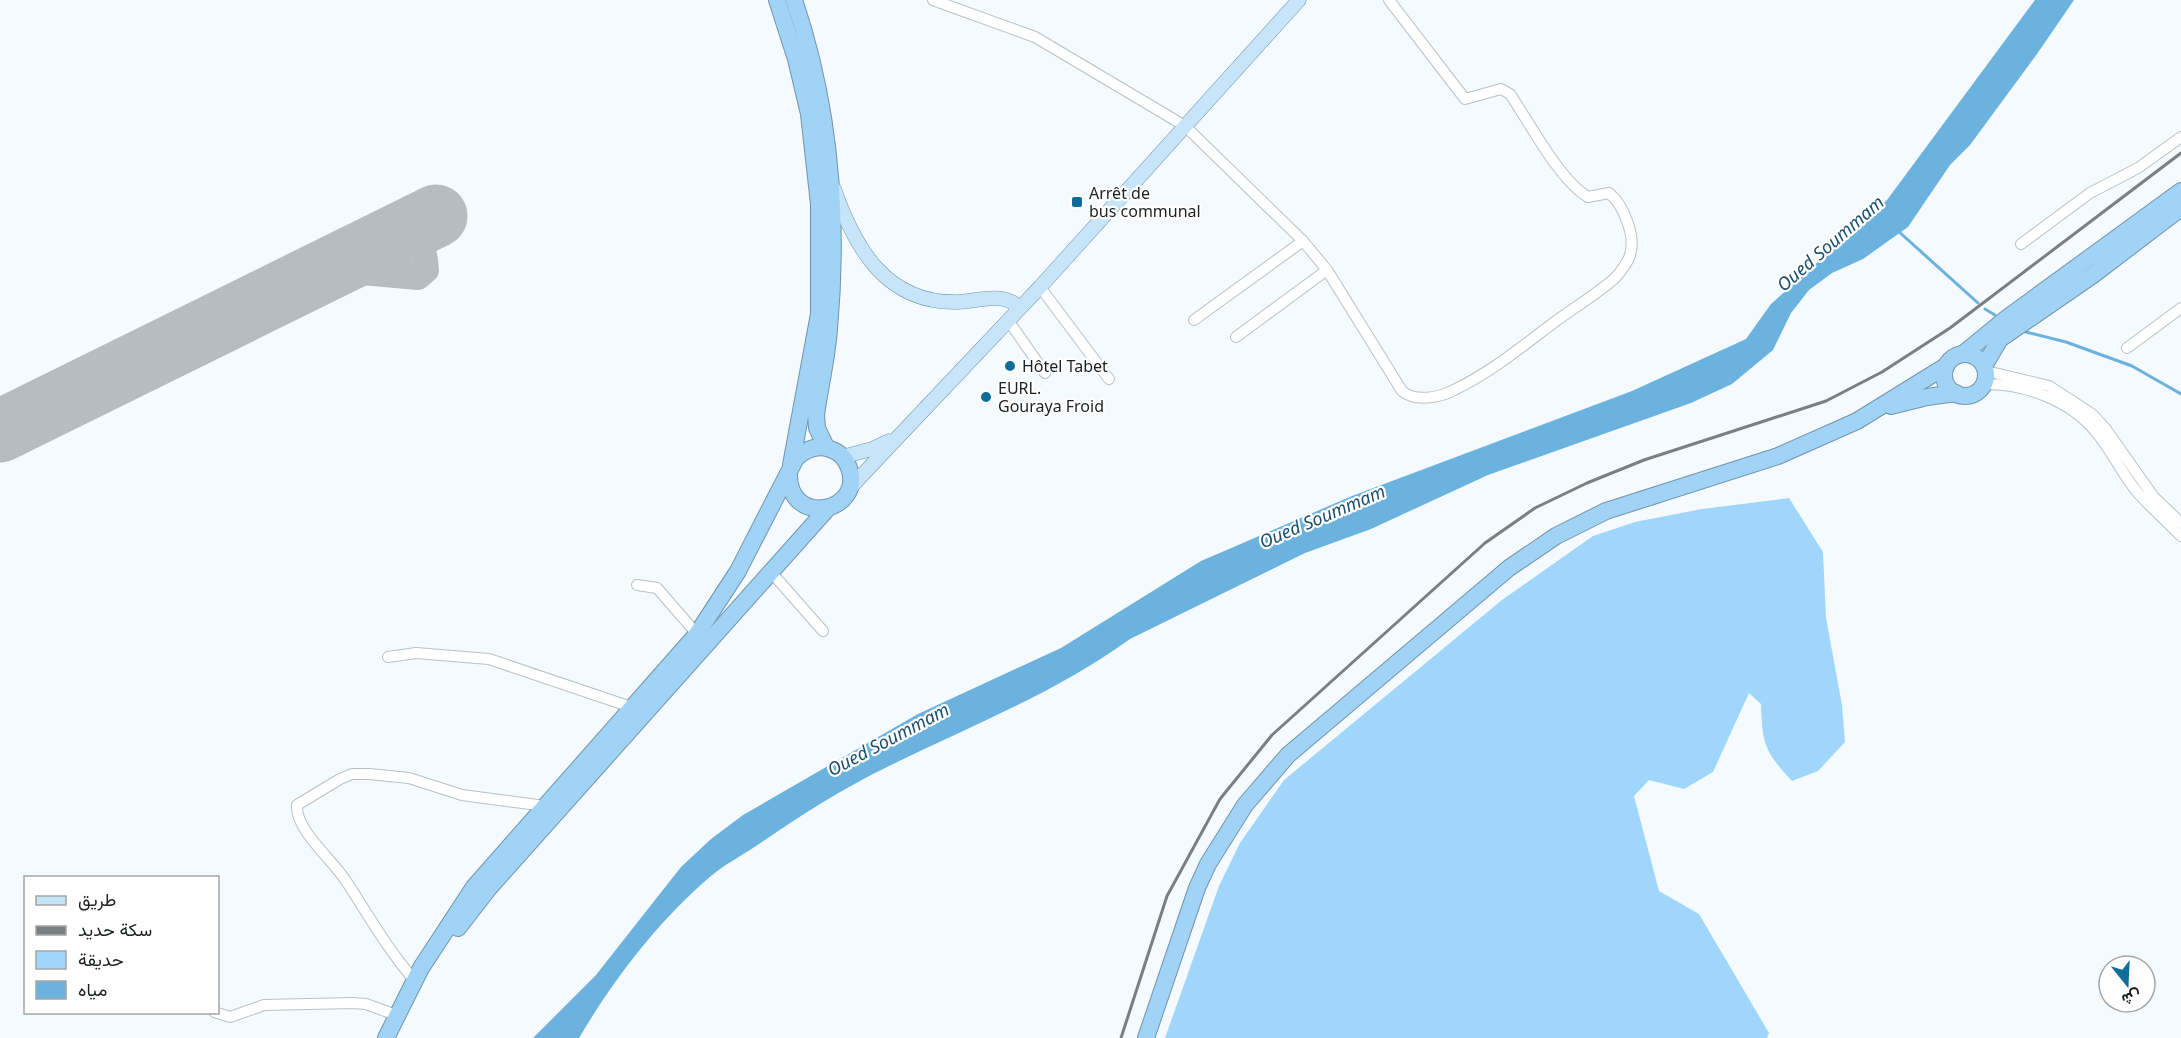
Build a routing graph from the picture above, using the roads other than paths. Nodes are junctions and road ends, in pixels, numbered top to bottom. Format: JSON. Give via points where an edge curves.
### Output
{"nodes":[{"id":1,"x":777,"y":0,"type":"edge"},
{"id":2,"x":794,"y":0,"type":"edge"},
{"id":3,"x":933,"y":0,"type":"edge"},
{"id":4,"x":1299,"y":0,"type":"edge"},
{"id":5,"x":1389,"y":0,"type":"edge"},
{"id":6,"x":1185,"y":126,"type":"junction"},
{"id":7,"x":2181,"y":137,"type":"edge"},
{"id":8,"x":831,"y":179,"type":"junction"},
{"id":9,"x":2181,"y":191,"type":"edge"},
{"id":10,"x":2181,"y":208,"type":"edge"},
{"id":11,"x":1303,"y":241,"type":"junction"},
{"id":12,"x":2021,"y":244,"type":"dead end"},
{"id":13,"x":1327,"y":270,"type":"junction"},
{"id":14,"x":1040,"y":287,"type":"junction"},
{"id":15,"x":1020,"y":308,"type":"junction"},
{"id":16,"x":2181,"y":308,"type":"edge"},
{"id":17,"x":1008,"y":320,"type":"junction"},
{"id":18,"x":1194,"y":321,"type":"dead end"},
{"id":19,"x":1236,"y":337,"type":"dead end"},
{"id":20,"x":2127,"y":348,"type":"dead end"},
{"id":21,"x":1963,"y":354,"type":"junction"},
{"id":22,"x":1946,"y":366,"type":"junction"},
{"id":23,"x":1045,"y":373,"type":"dead end"},
{"id":24,"x":1984,"y":374,"type":"junction"},
{"id":25,"x":1109,"y":379,"type":"dead end"},
{"id":26,"x":1956,"y":393,"type":"junction"},
{"id":27,"x":1876,"y":411,"type":"junction"},
{"id":28,"x":894,"y":439,"type":"junction"},
{"id":29,"x":826,"y":447,"type":"junction"},
{"id":30,"x":842,"y":456,"type":"junction"},
{"id":31,"x":790,"y":469,"type":"junction"},
{"id":32,"x":848,"y":490,"type":"junction"},
{"id":33,"x":828,"y":508,"type":"junction"},
{"id":34,"x":2181,"y":523,"type":"edge"},
{"id":35,"x":2181,"y":536,"type":"edge"},
{"id":36,"x":771,"y":572,"type":"junction"},
{"id":37,"x":637,"y":585,"type":"dead end"},
{"id":38,"x":823,"y":631,"type":"dead end"},
{"id":39,"x":697,"y":634,"type":"junction"},
{"id":40,"x":388,"y":657,"type":"dead end"},
{"id":41,"x":633,"y":708,"type":"junction"},
{"id":42,"x":545,"y":806,"type":"junction"},
{"id":43,"x":414,"y":980,"type":"junction"},
{"id":44,"x":219,"y":1014,"type":"edge"},
{"id":45,"x":396,"y":1015,"type":"junction"},
{"id":46,"x":386,"y":1038,"type":"edge"},
{"id":47,"x":396,"y":1038,"type":"edge"},
{"id":48,"x":1146,"y":1038,"type":"edge"}],
"edges":[{"from":1,"to":31,"type":"highway","via":[[809,114],[819,204],[819,314]]},
{"from":2,"to":8,"type":"highway","via":[[825,117]]},
{"from":3,"to":6,"type":"street","via":[[1035,37]]},
{"from":4,"to":6,"type":"main road"},
{"from":5,"to":13,"type":"street","via":[[1465,99],[1501,90],[1510,94],[1580,193],[1588,197],[1609,193],[1615,198],[1627,222],[1632,244],[1630,257],[1616,277],[1514,351],[1453,391],[1424,398],[1410,397],[1402,391]]},
{"from":6,"to":11,"type":"street"},
{"from":6,"to":14,"type":"main road"},
{"from":7,"to":12,"type":"street","via":[[2138,168],[2090,193]]},
{"from":8,"to":15,"type":"main road","via":[[851,232],[885,278],[927,298],[956,302],[1000,298]]},
{"from":8,"to":29,"type":"highway","via":[[829,329],[816,415]]},
{"from":9,"to":21,"type":"highway"},
{"from":10,"to":24,"type":"highway","via":[[2000,339]]},
{"from":11,"to":13,"type":"street"},
{"from":11,"to":18,"type":"street"},
{"from":13,"to":19,"type":"street"},
{"from":14,"to":15,"type":"main road"},
{"from":14,"to":25,"type":"street"},
{"from":15,"to":17,"type":"main road"},
{"from":16,"to":20,"type":"street"},
{"from":17,"to":23,"type":"street"},
{"from":17,"to":28,"type":"main road"},
{"from":21,"to":22,"type":"highway"},
{"from":21,"to":24,"type":"highway","via":[[1973,356]]},
{"from":22,"to":26,"type":"highway","via":[[1946,382]]},
{"from":22,"to":27,"type":"highway"},
{"from":24,"to":26,"type":"highway","via":[[1972,394]]},
{"from":24,"to":34,"type":"street","via":[[2049,386],[2092,414],[2153,496]]},
{"from":24,"to":35,"type":"street","via":[[2041,394],[2084,420],[2138,492]]},
{"from":26,"to":27,"type":"highway"},
{"from":27,"to":48,"type":"highway","via":[[1778,456],[1647,496],[1556,536],[1509,568],[1328,721],[1268,777],[1235,818],[1208,864]]},
{"from":28,"to":30,"type":"main road"},
{"from":28,"to":32,"type":"main road"},
{"from":29,"to":30,"type":"highway"},
{"from":29,"to":31,"type":"highway","via":[[809,449],[796,458]]},
{"from":30,"to":32,"type":"highway","via":[[851,472]]},
{"from":31,"to":33,"type":"highway","via":[[791,490],[796,498],[811,508]]},
{"from":31,"to":39,"type":"highway","via":[[738,571]]},
{"from":32,"to":33,"type":"highway","via":[[844,498]]},
{"from":33,"to":36,"type":"highway"},
{"from":36,"to":38,"type":"street"},
{"from":36,"to":47,"type":"highway","via":[[489,888],[430,972]]},
{"from":37,"to":39,"type":"street","via":[[657,588]]},
{"from":39,"to":41,"type":"highway"},
{"from":40,"to":41,"type":"street","via":[[416,653],[489,658]]},
{"from":41,"to":42,"type":"highway"},
{"from":42,"to":43,"type":"highway","via":[[474,887]]},
{"from":42,"to":43,"type":"street","via":[[462,795],[409,778],[369,774],[340,779],[297,805],[312,841],[346,880],[378,934]]},
{"from":43,"to":45,"type":"highway"},
{"from":44,"to":45,"type":"street","via":[[230,1017],[264,1005],[353,1003]]},
{"from":45,"to":46,"type":"highway"}]}
